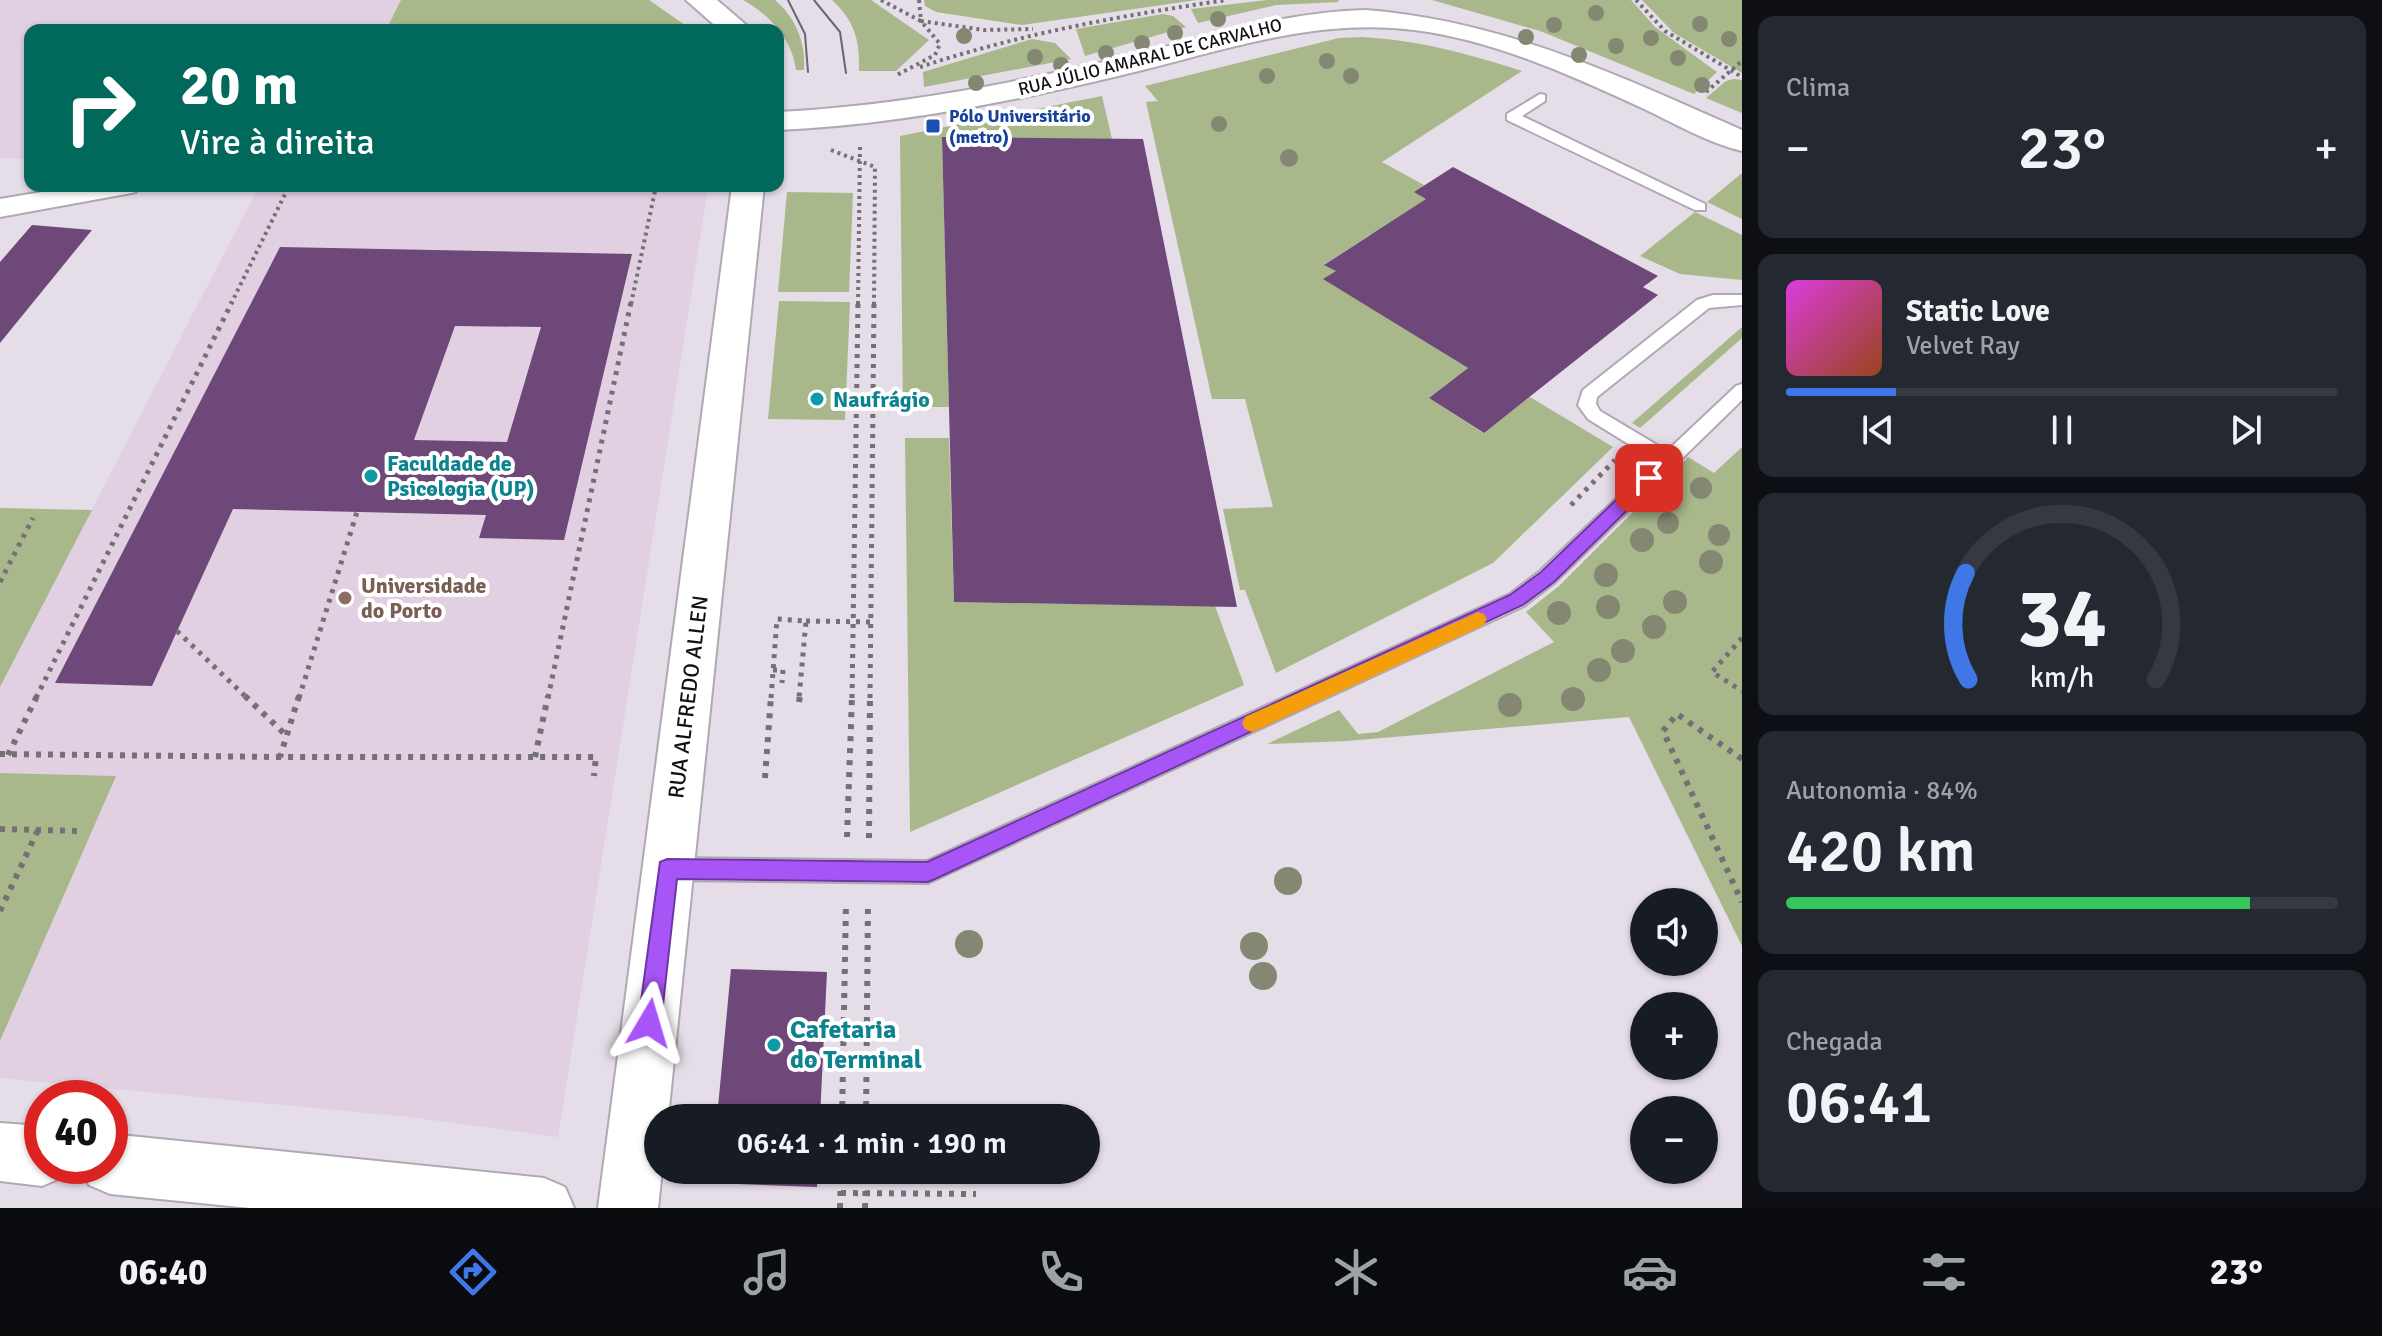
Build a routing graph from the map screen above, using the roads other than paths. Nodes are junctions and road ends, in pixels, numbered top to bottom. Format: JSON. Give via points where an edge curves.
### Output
{"nodes":[{"id":1,"x":700,"y":0,"type":"edge"},
{"id":2,"x":730,"y":24,"type":"edge"},
{"id":3,"x":1540,"y":98,"type":"dead end"},
{"id":4,"x":784,"y":121,"type":"edge"},
{"id":5,"x":1742,"y":142,"type":"edge"},
{"id":6,"x":92,"y":192,"type":"edge"},
{"id":7,"x":747,"y":192,"type":"edge"},
{"id":8,"x":1700,"y":207,"type":"dead end"},
{"id":9,"x":0,"y":208,"type":"edge"},
{"id":10,"x":1742,"y":300,"type":"edge"},
{"id":11,"x":1742,"y":390,"type":"edge"},
{"id":12,"x":1668,"y":460,"type":"junction"},
{"id":13,"x":667,"y":869,"type":"junction"},
{"id":14,"x":0,"y":1152,"type":"edge"},
{"id":15,"x":24,"y":1154,"type":"edge"},
{"id":16,"x":128,"y":1166,"type":"edge"},
{"id":17,"x":544,"y":1208,"type":"edge"},
{"id":18,"x":628,"y":1208,"type":"edge"}],
"edges":[{"from":1,"to":2,"type":"street"},
{"from":3,"to":8,"type":"lane","via":[[1512,117]]},
{"from":4,"to":5,"type":"street","name":"RUA JÚLIO AMARAL DE CARVALHO","via":[[845,118],[1014,90],[1255,29],[1365,18],[1448,28],[1496,41]]},
{"from":6,"to":9,"type":"street"},
{"from":7,"to":13,"type":"street","name":"RUA ALFREDO ALLEN"},
{"from":10,"to":12,"type":"lane","via":[[1703,304],[1589,394],[1587,405],[1594,415]]},
{"from":11,"to":12,"type":"lane"},
{"from":12,"to":13,"type":"lane","via":[[1517,600],[928,872]]},
{"from":13,"to":18,"type":"street","name":"RUA ALFREDO ALLEN"},
{"from":14,"to":15,"type":"street"},
{"from":16,"to":17,"type":"street"}]}
